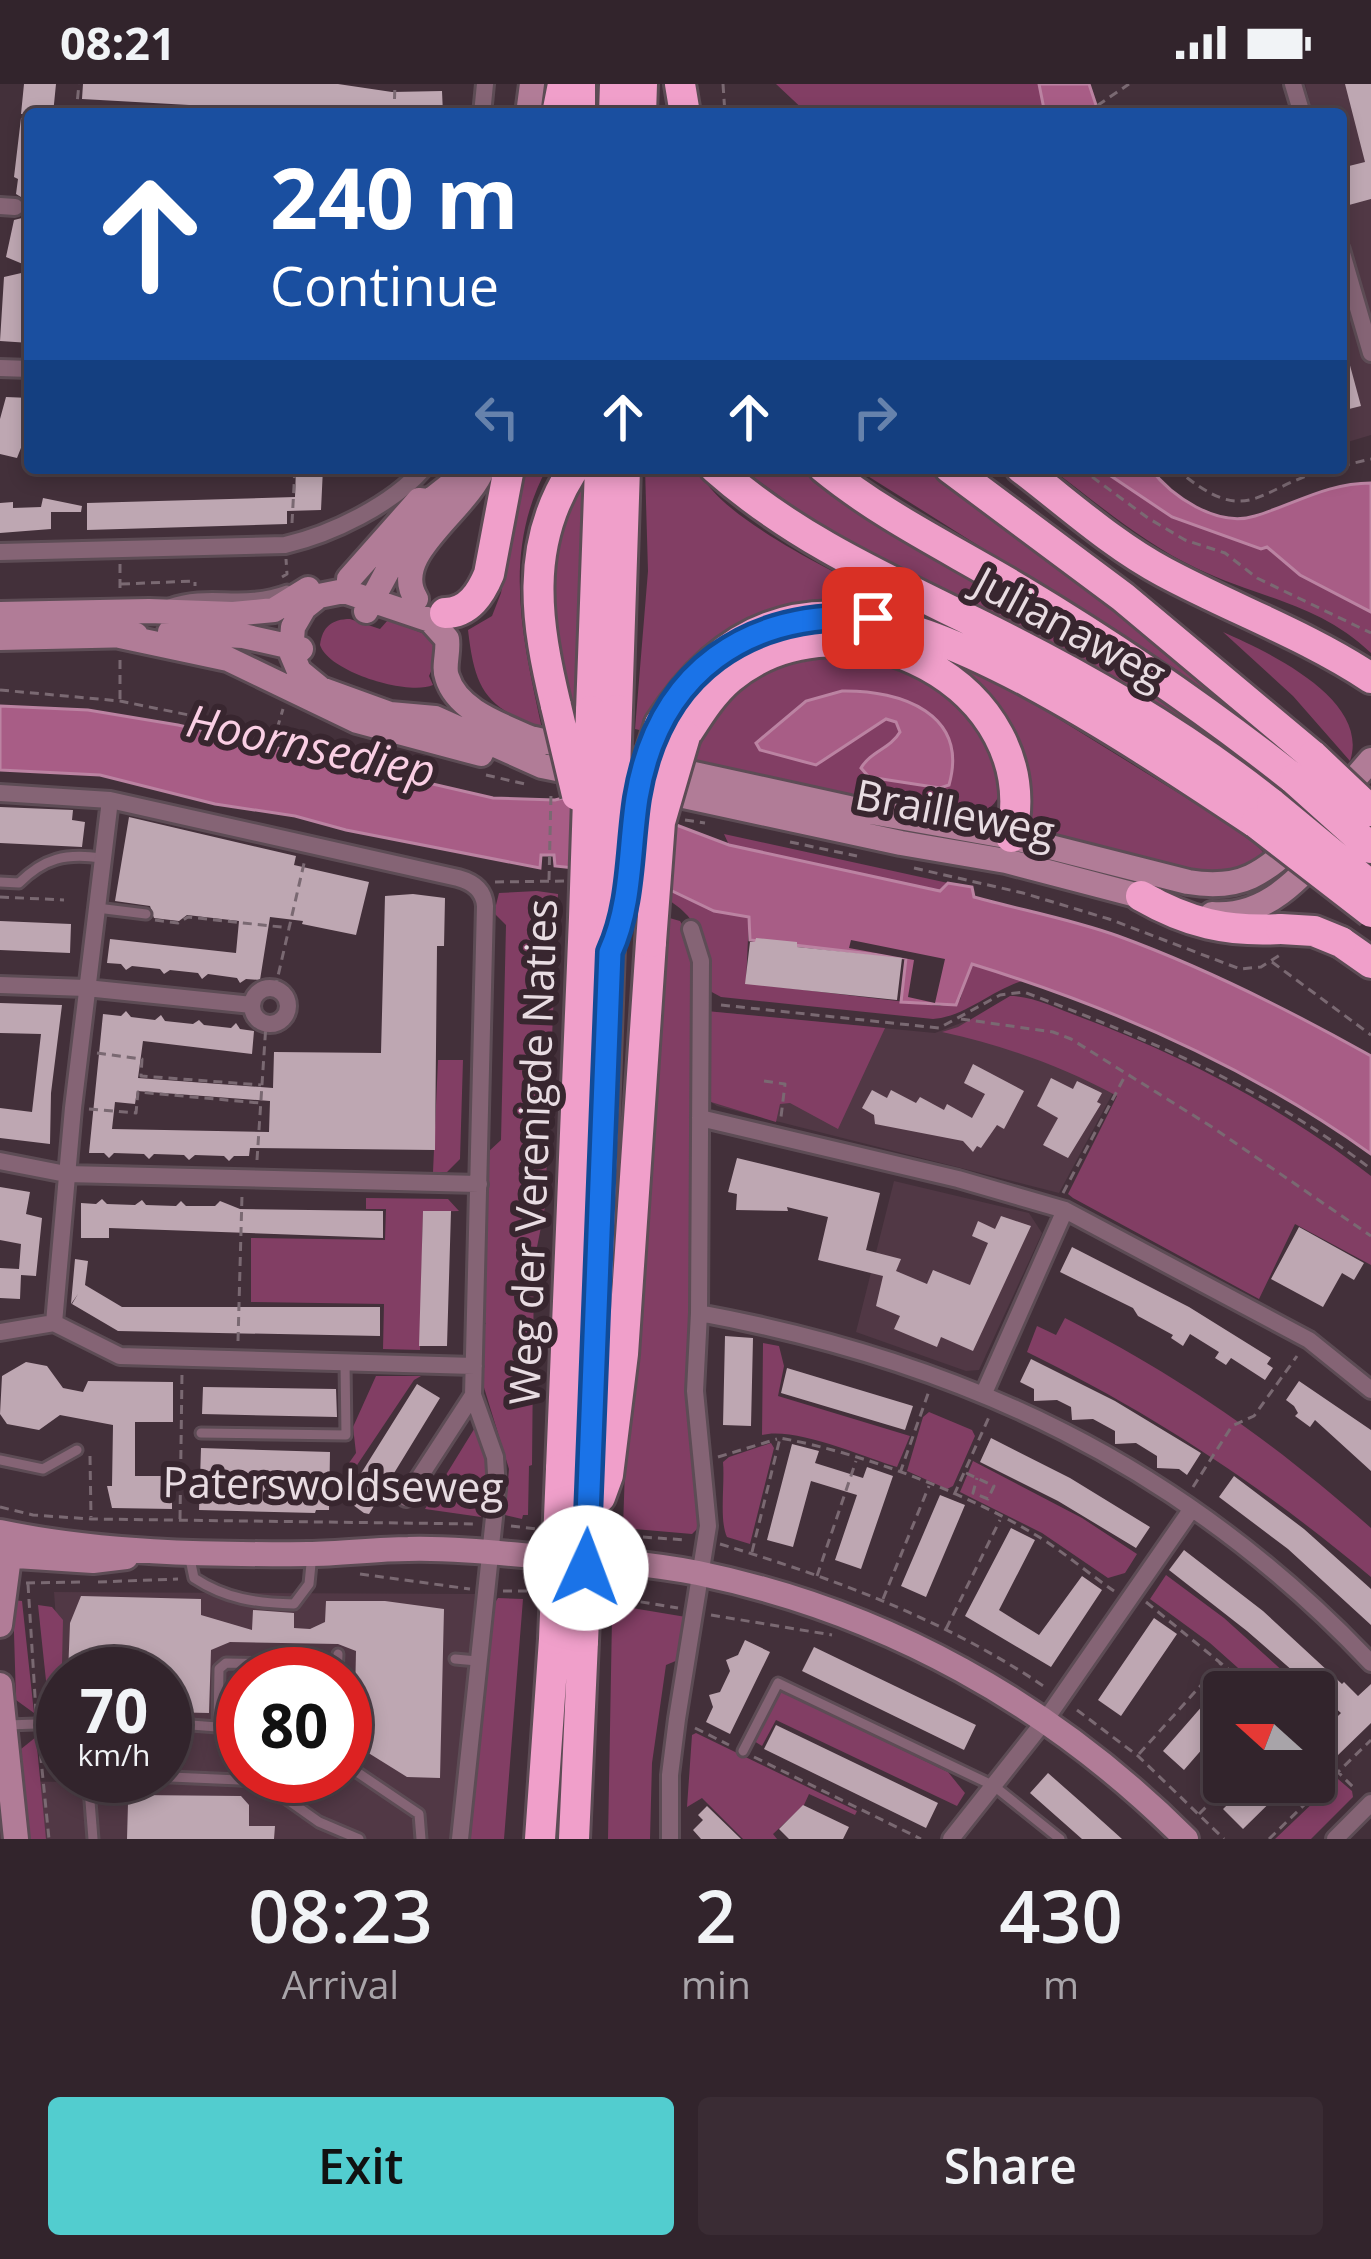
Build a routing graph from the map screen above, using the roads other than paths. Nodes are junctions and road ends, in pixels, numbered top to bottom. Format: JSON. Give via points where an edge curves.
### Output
{"nodes":[{"id":1,"x":1347,"y":271,"type":"edge"},
{"id":2,"x":1371,"y":353,"type":"edge"},
{"id":3,"x":417,"y":474,"type":"edge"},
{"id":4,"x":459,"y":474,"type":"edge"},
{"id":5,"x":480,"y":474,"type":"edge"},
{"id":6,"x":508,"y":474,"type":"edge"},
{"id":7,"x":583,"y":474,"type":"edge"},
{"id":8,"x":586,"y":474,"type":"edge"},
{"id":9,"x":624,"y":474,"type":"edge"},
{"id":10,"x":722,"y":474,"type":"edge"},
{"id":11,"x":832,"y":474,"type":"edge"},
{"id":12,"x":958,"y":474,"type":"edge"},
{"id":13,"x":1029,"y":474,"type":"edge"},
{"id":14,"x":0,"y":552,"type":"edge"},
{"id":15,"x":1070,"y":556,"type":"junction"},
{"id":16,"x":316,"y":584,"type":"junction"},
{"id":17,"x":365,"y":588,"type":"junction"},
{"id":18,"x":0,"y":597,"type":"edge"},
{"id":19,"x":416,"y":599,"type":"junction"},
{"id":20,"x":149,"y":610,"type":"junction"},
{"id":21,"x":74,"y":612,"type":"junction"},
{"id":22,"x":1243,"y":613,"type":"junction"},
{"id":23,"x":0,"y":614,"type":"edge"},
{"id":24,"x":448,"y":623,"type":"junction"},
{"id":25,"x":232,"y":626,"type":"junction"},
{"id":26,"x":0,"y":638,"type":"edge"},
{"id":27,"x":297,"y":645,"type":"junction"},
{"id":28,"x":120,"y":646,"type":"junction"},
{"id":29,"x":459,"y":678,"type":"junction"},
{"id":30,"x":1371,"y":678,"type":"edge"},
{"id":31,"x":432,"y":710,"type":"junction"},
{"id":32,"x":604,"y":710,"type":"junction"},
{"id":33,"x":672,"y":730,"type":"junction"},
{"id":34,"x":1371,"y":760,"type":"edge"},
{"id":35,"x":1303,"y":768,"type":"junction"},
{"id":36,"x":535,"y":775,"type":"junction"},
{"id":37,"x":0,"y":793,"type":"edge"},
{"id":38,"x":1371,"y":798,"type":"edge"},
{"id":39,"x":110,"y":800,"type":"junction"},
{"id":40,"x":1371,"y":811,"type":"edge"},
{"id":41,"x":1264,"y":813,"type":"junction"},
{"id":42,"x":1011,"y":837,"type":"junction"},
{"id":43,"x":1371,"y":848,"type":"edge"},
{"id":44,"x":588,"y":854,"type":"junction"},
{"id":45,"x":101,"y":858,"type":"junction"},
{"id":46,"x":0,"y":882,"type":"edge"},
{"id":47,"x":1371,"y":886,"type":"edge"},
{"id":48,"x":1142,"y":896,"type":"junction"},
{"id":49,"x":95,"y":908,"type":"junction"},
{"id":50,"x":1371,"y":912,"type":"edge"},
{"id":51,"x":146,"y":914,"type":"road end"},
{"id":52,"x":607,"y":928,"type":"junction"},
{"id":53,"x":691,"y":929,"type":"dead end"},
{"id":54,"x":1371,"y":963,"type":"edge"},
{"id":55,"x":0,"y":985,"type":"edge"},
{"id":56,"x":86,"y":988,"type":"junction"},
{"id":57,"x":252,"y":1005,"type":"junction"},
{"id":58,"x":700,"y":1118,"type":"junction"},
{"id":59,"x":0,"y":1161,"type":"edge"},
{"id":60,"x":66,"y":1174,"type":"junction"},
{"id":61,"x":479,"y":1184,"type":"junction"},
{"id":62,"x":1061,"y":1208,"type":"junction"},
{"id":63,"x":699,"y":1313,"type":"junction"},
{"id":64,"x":54,"y":1323,"type":"junction"},
{"id":65,"x":0,"y":1331,"type":"edge"},
{"id":66,"x":345,"y":1363,"type":"junction"},
{"id":67,"x":474,"y":1366,"type":"junction"},
{"id":68,"x":1371,"y":1390,"type":"edge"},
{"id":69,"x":473,"y":1395,"type":"junction"},
{"id":70,"x":991,"y":1396,"type":"junction"},
{"id":71,"x":201,"y":1433,"type":"dead end"},
{"id":72,"x":76,"y":1450,"type":"road end"},
{"id":73,"x":0,"y":1460,"type":"edge"},
{"id":74,"x":586,"y":1472,"type":"junction"},
{"id":75,"x":406,"y":1498,"type":"dead end"},
{"id":76,"x":1186,"y":1506,"type":"junction"},
{"id":77,"x":7,"y":1546,"type":"edge"},
{"id":78,"x":152,"y":1552,"type":"junction"},
{"id":79,"x":189,"y":1552,"type":"junction"},
{"id":80,"x":312,"y":1554,"type":"junction"},
{"id":81,"x":490,"y":1560,"type":"junction"},
{"id":82,"x":699,"y":1578,"type":"junction"},
{"id":83,"x":0,"y":1625,"type":"edge"},
{"id":84,"x":568,"y":1640,"type":"junction"},
{"id":85,"x":455,"y":1659,"type":"dead end"},
{"id":86,"x":477,"y":1661,"type":"junction"},
{"id":87,"x":1371,"y":1663,"type":"edge"},
{"id":88,"x":0,"y":1685,"type":"edge"},
{"id":89,"x":1053,"y":1708,"type":"junction"},
{"id":90,"x":36,"y":1724,"type":"edge"},
{"id":91,"x":4,"y":1725,"type":"junction"},
{"id":92,"x":743,"y":1751,"type":"road end"},
{"id":93,"x":192,"y":1778,"type":"edge"},
{"id":94,"x":372,"y":1782,"type":"edge"},
{"id":95,"x":994,"y":1786,"type":"junction"},
{"id":96,"x":90,"y":1803,"type":"edge"},
{"id":97,"x":1370,"y":1803,"type":"edge"},
{"id":98,"x":1343,"y":1836,"type":"edge"},
{"id":99,"x":16,"y":1839,"type":"edge"},
{"id":100,"x":93,"y":1839,"type":"edge"},
{"id":101,"x":359,"y":1839,"type":"edge"},
{"id":102,"x":421,"y":1839,"type":"edge"},
{"id":103,"x":460,"y":1839,"type":"edge"},
{"id":104,"x":540,"y":1839,"type":"edge"},
{"id":105,"x":574,"y":1839,"type":"edge"},
{"id":106,"x":670,"y":1839,"type":"edge"},
{"id":107,"x":951,"y":1839,"type":"edge"},
{"id":108,"x":1060,"y":1839,"type":"edge"},
{"id":109,"x":1186,"y":1839,"type":"edge"}],
"edges":[{"from":1,"to":2,"type":"street"},
{"from":3,"to":14,"type":"street","via":[[305,540]]},
{"from":4,"to":17,"type":"main road","via":[[396,538]]},
{"from":5,"to":19,"type":"main road","via":[[411,566]]},
{"from":6,"to":24,"type":"highway","via":[[489,574]]},
{"from":7,"to":44,"type":"highway","bridge":true,"via":[[548,517],[536,576],[540,638]]},
{"from":8,"to":32,"type":"highway","name":"Weg der Verenigde Naties"},
{"from":9,"to":32,"type":"highway","name":"Weg der Verenigde Naties"},
{"from":10,"to":41,"type":"highway","name":"Julianaweg","via":[[813,542],[1173,731]]},
{"from":11,"to":35,"type":"highway","name":"Julianaweg"},
{"from":12,"to":15,"type":"highway"},
{"from":13,"to":22,"type":"highway","via":[[1158,569]]},
{"from":15,"to":22,"type":"highway"},
{"from":15,"to":35,"type":"highway"},
{"from":16,"to":17,"type":"main road"},
{"from":16,"to":20,"type":"lane","via":[[251,601],[190,597]]},
{"from":16,"to":25,"type":"main road","via":[[284,607]]},
{"from":17,"to":19,"type":"main road"},
{"from":17,"to":24,"type":"main road"},
{"from":17,"to":27,"type":"main road","via":[[319,596],[304,608]]},
{"from":18,"to":21,"type":"main road","via":[[51,601]]},
{"from":19,"to":24,"type":"main road"},
{"from":20,"to":21,"type":"main road"},
{"from":20,"to":25,"type":"main road"},
{"from":21,"to":23,"type":"main road"},
{"from":22,"to":30,"type":"highway","via":[[1312,641]]},
{"from":24,"to":29,"type":"main road","via":[[463,642]]},
{"from":25,"to":27,"type":"main road"},
{"from":25,"to":27,"type":"main road","via":[[248,620]]},
{"from":25,"to":28,"type":"main road","via":[[164,632]]},
{"from":26,"to":28,"type":"main road"},
{"from":27,"to":31,"type":"main road","via":[[299,671],[321,689],[390,714]]},
{"from":28,"to":36,"type":"main road","via":[[228,659],[322,707]]},
{"from":29,"to":31,"type":"main road"},
{"from":29,"to":42,"type":"main road","name":"Brailleweg","via":[[493,723],[546,742]]},
{"from":31,"to":36,"type":"main road","name":"Brailleweg"},
{"from":32,"to":44,"type":"highway","name":"Weg der Verenigde Naties","bridge":true},
{"from":32,"to":52,"type":"highway","name":"Weg der Verenigde Naties","bridge":true},
{"from":33,"to":41,"type":"highway","via":[[682,689],[744,638],[805,618],[873,618],[946,641]]},
{"from":33,"to":42,"type":"highway","via":[[731,677],[797,645],[838,640],[905,652],[957,684],[1004,746],[1017,788]]},
{"from":33,"to":52,"type":"highway","bridge":true,"via":[[638,794]]},
{"from":33,"to":74,"type":"highway","bridge":true,"via":[[623,1354]]},
{"from":34,"to":42,"type":"main road","name":"Brailleweg","via":[[1304,836],[1238,884],[1189,882]]},
{"from":35,"to":40,"type":"highway","bridge":true},
{"from":35,"to":43,"type":"highway","name":"Julianaweg","bridge":true},
{"from":36,"to":48,"type":"main road","name":"Brailleweg","via":[[1006,861]]},
{"from":37,"to":39,"type":"street"},
{"from":38,"to":48,"type":"main road","name":"Brailleweg","via":[[1257,910],[1210,914]]},
{"from":39,"to":45,"type":"street"},
{"from":39,"to":61,"type":"street","via":[[477,887],[485,906]]},
{"from":41,"to":47,"type":"highway","name":"Julianaweg","bridge":true},
{"from":41,"to":50,"type":"highway","bridge":true},
{"from":44,"to":52,"type":"highway","name":"Weg der Verenigde Naties","bridge":true},
{"from":45,"to":46,"type":"lane","via":[[39,863],[19,883]]},
{"from":45,"to":49,"type":"street"},
{"from":48,"to":54,"type":"highway","bridge":true,"via":[[1189,922],[1314,932]]},
{"from":49,"to":51,"type":"lane"},
{"from":49,"to":56,"type":"street"},
{"from":52,"to":74,"type":"highway","name":"Weg der Verenigde Naties"},
{"from":52,"to":74,"type":"highway","name":"Weg der Verenigde Naties"},
{"from":53,"to":58,"type":"street","via":[[701,962]]},
{"from":55,"to":56,"type":"street"},
{"from":56,"to":57,"type":"street"},
{"from":56,"to":60,"type":"street"},
{"from":57,"to":57,"type":"street","via":[[275,989],[288,1008],[278,1023],[266,1024]]},
{"from":58,"to":62,"type":"street"},
{"from":58,"to":63,"type":"street"},
{"from":59,"to":60,"type":"street"},
{"from":60,"to":61,"type":"street"},
{"from":60,"to":64,"type":"street"},
{"from":61,"to":67,"type":"street"},
{"from":62,"to":68,"type":"street","via":[[1309,1340]]},
{"from":62,"to":70,"type":"street"},
{"from":63,"to":70,"type":"street","via":[[791,1330]]},
{"from":63,"to":82,"type":"street","via":[[695,1391],[706,1540]]},
{"from":64,"to":65,"type":"street"},
{"from":64,"to":66,"type":"street","via":[[120,1356]]},
{"from":66,"to":67,"type":"street"},
{"from":66,"to":71,"type":"lane","via":[[346,1435]]},
{"from":67,"to":69,"type":"street"},
{"from":69,"to":75,"type":"street"},
{"from":69,"to":81,"type":"street","via":[[497,1472]]},
{"from":70,"to":76,"type":"street","via":[[1078,1437]]},
{"from":72,"to":73,"type":"lane","via":[[44,1469]]},
{"from":74,"to":84,"type":"highway","name":"Weg der Verenigde Naties","bridge":true},
{"from":74,"to":84,"type":"highway","name":"Weg der Verenigde Naties","bridge":true,"via":[[600,1533]]},
{"from":76,"to":87,"type":"street","via":[[1304,1598]]},
{"from":76,"to":89,"type":"street"},
{"from":77,"to":78,"type":"main road","name":"Paterswoldseweg"},
{"from":77,"to":78,"type":"main road","name":"Paterswoldseweg","via":[[93,1561]]},
{"from":77,"to":83,"type":"main road"},
{"from":78,"to":79,"type":"main road","name":"Paterswoldseweg"},
{"from":79,"to":80,"type":"main road","name":"Paterswoldseweg"},
{"from":79,"to":80,"type":"lane","via":[[194,1578],[214,1592],[294,1604],[309,1584]]},
{"from":80,"to":81,"type":"main road","name":"Paterswoldseweg","via":[[405,1549]]},
{"from":81,"to":82,"type":"main road","name":"Paterswoldseweg"},
{"from":81,"to":86,"type":"street"},
{"from":82,"to":89,"type":"main road","name":"Paterswoldseweg","via":[[824,1607]]},
{"from":82,"to":106,"type":"street","via":[[670,1775]]},
{"from":84,"to":104,"type":"highway","name":"Weg der Verenigde Naties"},
{"from":84,"to":105,"type":"highway","name":"Weg der Verenigde Naties"},
{"from":85,"to":86,"type":"lane"},
{"from":86,"to":103,"type":"street"},
{"from":88,"to":91,"type":"main road"},
{"from":89,"to":95,"type":"street"},
{"from":89,"to":109,"type":"main road","name":"Paterswoldseweg"},
{"from":90,"to":91,"type":"lane"},
{"from":91,"to":99,"type":"main road"},
{"from":92,"to":95,"type":"lane","via":[[778,1683]]},
{"from":93,"to":101,"type":"lane","via":[[262,1781]]},
{"from":94,"to":102,"type":"lane","via":[[419,1814]]},
{"from":95,"to":107,"type":"street"},
{"from":95,"to":108,"type":"lane"},
{"from":96,"to":100,"type":"lane"},
{"from":97,"to":98,"type":"street"}]}
